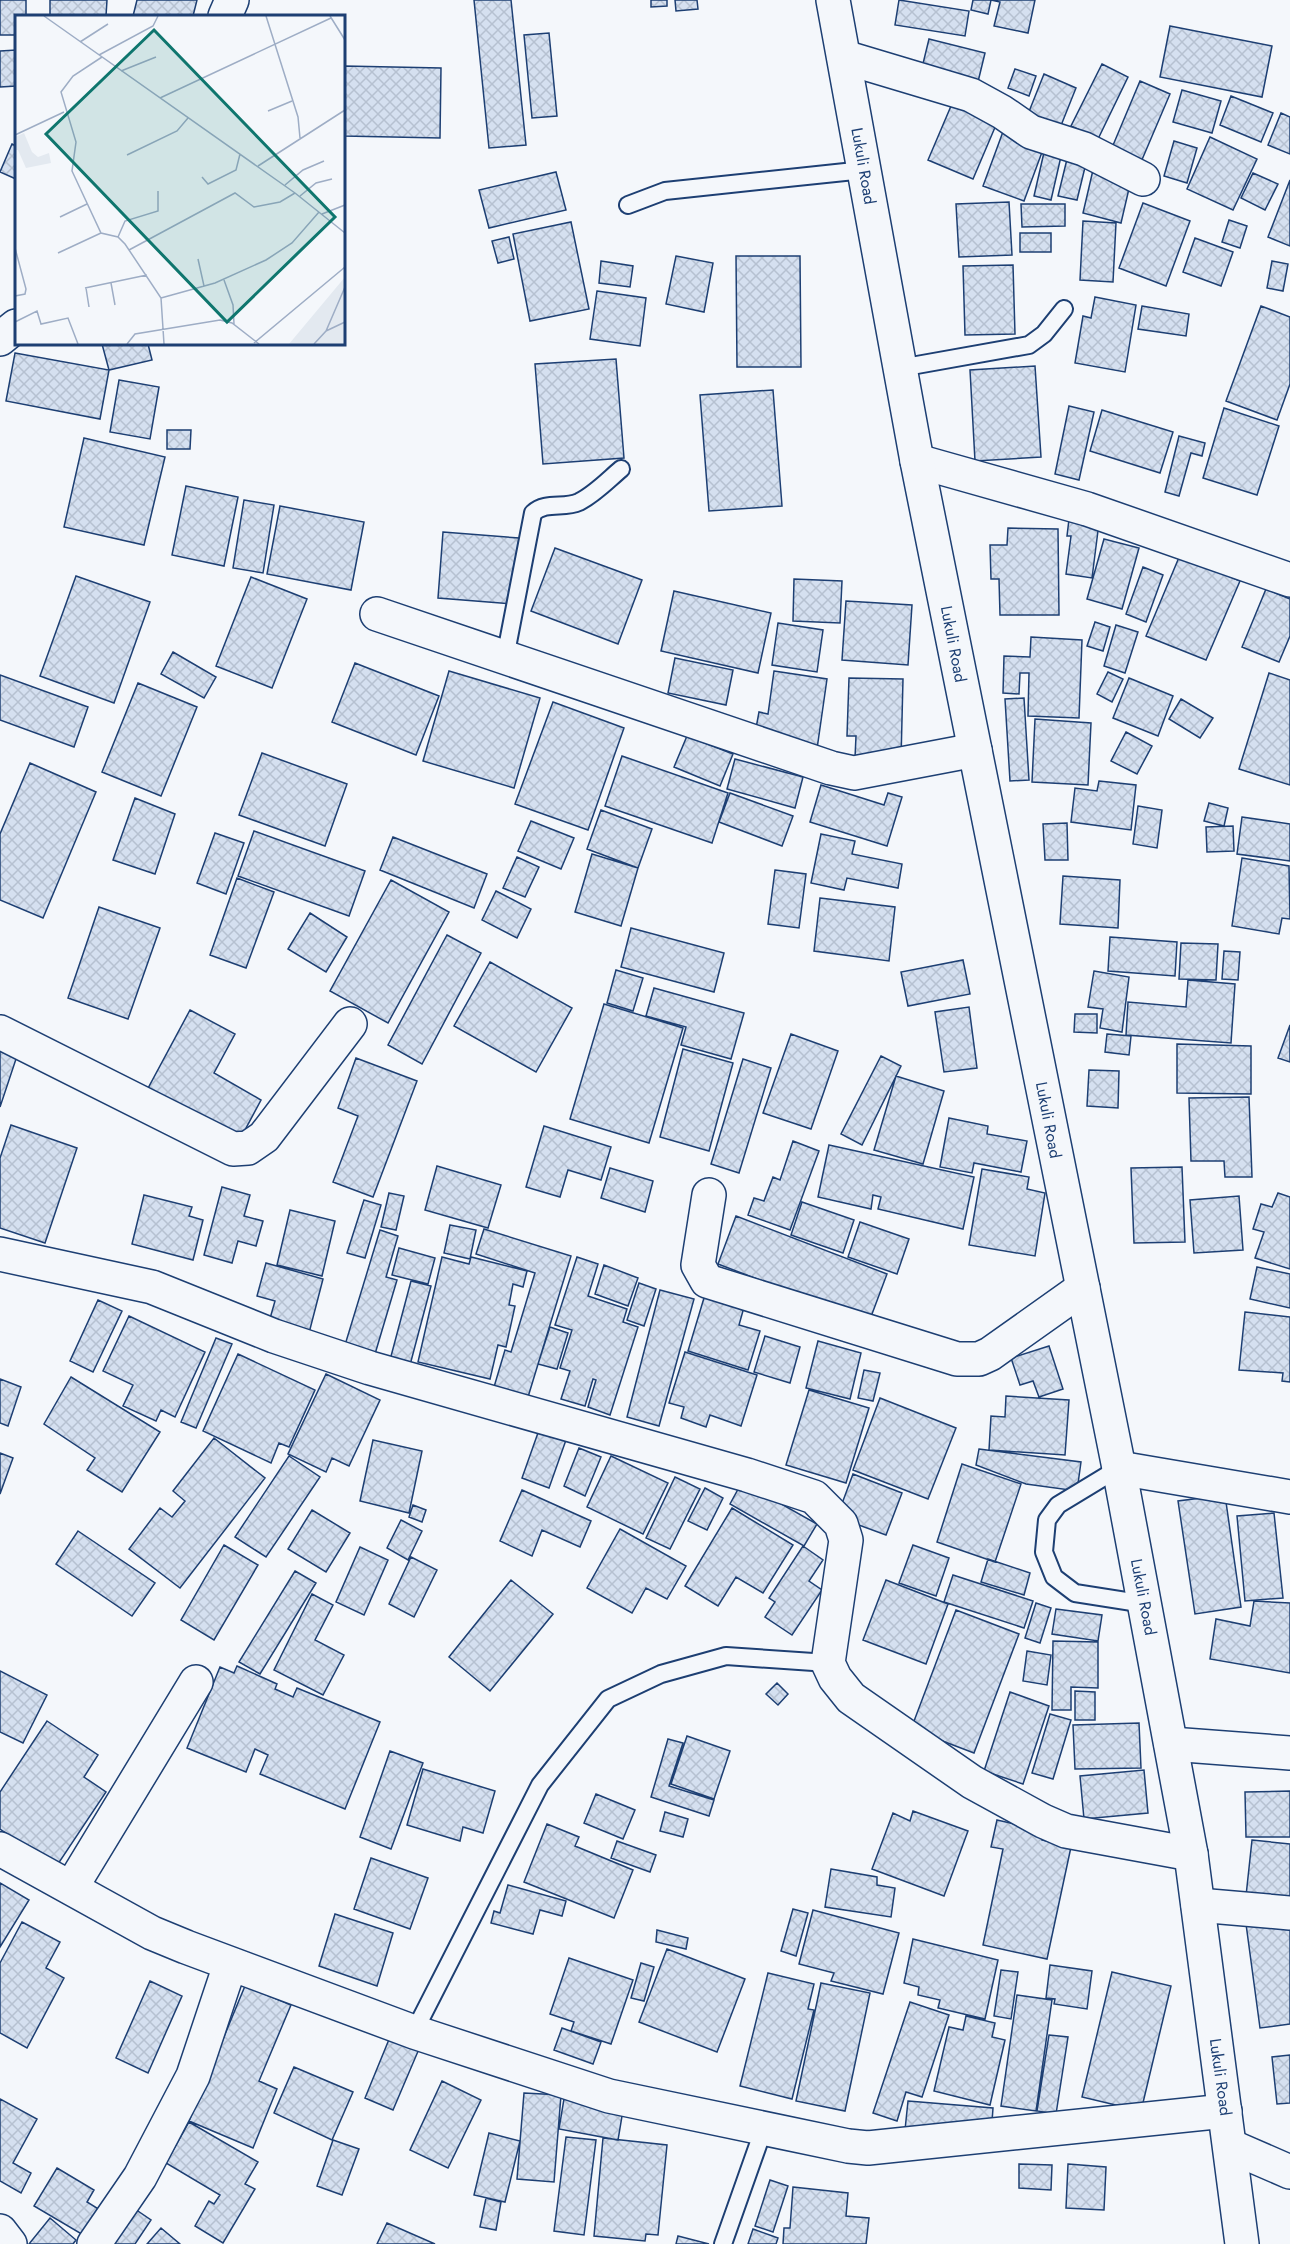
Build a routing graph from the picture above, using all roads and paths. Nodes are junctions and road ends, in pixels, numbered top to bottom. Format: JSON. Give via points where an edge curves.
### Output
{"nodes":[{"id":1,"x":231,"y":0,"type":"edge"},
{"id":2,"x":833,"y":0,"type":"edge"},
{"id":3,"x":225,"y":15,"type":"edge"},
{"id":4,"x":844,"y":57,"type":"junction"},
{"id":5,"x":864,"y":170,"type":"junction"},
{"id":6,"x":1143,"y":179,"type":"dead end"},
{"id":7,"x":628,"y":205,"type":"dead end"},
{"id":8,"x":1064,"y":309,"type":"dead end"},
{"id":9,"x":15,"y":327,"type":"edge"},
{"id":10,"x":0,"y":339,"type":"edge"},
{"id":11,"x":900,"y":368,"type":"junction"},
{"id":12,"x":917,"y":461,"type":"junction"},
{"id":13,"x":621,"y":469,"type":"dead end"},
{"id":14,"x":1290,"y":580,"type":"edge"},
{"id":15,"x":377,"y":614,"type":"dead end"},
{"id":16,"x":505,"y":658,"type":"junction"},
{"id":17,"x":975,"y":750,"type":"junction"},
{"id":18,"x":350,"y":1024,"type":"dead end"},
{"id":19,"x":0,"y":1032,"type":"edge"},
{"id":20,"x":709,"y":1195,"type":"dead end"},
{"id":21,"x":0,"y":1254,"type":"edge"},
{"id":22,"x":1083,"y":1288,"type":"junction"},
{"id":23,"x":1119,"y":1468,"type":"junction"},
{"id":24,"x":1290,"y":1497,"type":"edge"},
{"id":25,"x":1145,"y":1604,"type":"junction"},
{"id":26,"x":828,"y":1663,"type":"junction"},
{"id":27,"x":196,"y":1682,"type":"dead end"},
{"id":28,"x":1171,"y":1744,"type":"junction"},
{"id":29,"x":1290,"y":1753,"type":"edge"},
{"id":30,"x":0,"y":1849,"type":"edge"},
{"id":31,"x":1191,"y":1854,"type":"junction"},
{"id":32,"x":71,"y":1888,"type":"junction"},
{"id":33,"x":1198,"y":1905,"type":"junction"},
{"id":34,"x":1290,"y":1913,"type":"edge"},
{"id":35,"x":230,"y":1965,"type":"junction"},
{"id":36,"x":414,"y":2032,"type":"junction"},
{"id":37,"x":1226,"y":2111,"type":"junction"},
{"id":38,"x":764,"y":2128,"type":"junction"},
{"id":39,"x":1230,"y":2146,"type":"junction"},
{"id":40,"x":1290,"y":2172,"type":"edge"},
{"id":41,"x":0,"y":2231,"type":"edge"},
{"id":42,"x":10,"y":2244,"type":"edge"},
{"id":43,"x":94,"y":2244,"type":"edge"},
{"id":44,"x":723,"y":2244,"type":"edge"},
{"id":45,"x":1242,"y":2244,"type":"edge"}],
"edges":[{"from":1,"to":3,"type":"street"},
{"from":2,"to":4,"type":"street","name":"Lukuli Road"},
{"from":4,"to":5,"type":"street","name":"Lukuli Road"},
{"from":4,"to":6,"type":"street","via":[[970,95],[1030,132],[1084,149]]},
{"from":5,"to":7,"type":"lane","via":[[665,191]]},
{"from":5,"to":11,"type":"street","name":"Lukuli Road"},
{"from":8,"to":11,"type":"lane","via":[[1044,334],[1029,345]]},
{"from":9,"to":10,"type":"street"},
{"from":11,"to":12,"type":"street","name":"Lukuli Road"},
{"from":12,"to":14,"type":"street","via":[[1087,509]]},
{"from":12,"to":17,"type":"street","name":"Lukuli Road"},
{"from":13,"to":16,"type":"lane","via":[[577,503],[540,507],[533,513]]},
{"from":15,"to":16,"type":"street"},
{"from":16,"to":17,"type":"street","via":[[854,773]]},
{"from":17,"to":22,"type":"street","name":"Lukuli Road"},
{"from":18,"to":19,"type":"street","via":[[264,1137],[248,1148],[233,1149]]},
{"from":20,"to":22,"type":"street","via":[[698,1265],[707,1281],[957,1359],[978,1359],[990,1354]]},
{"from":21,"to":26,"type":"street","via":[[153,1287],[274,1336],[370,1368],[814,1497],[841,1524],[846,1540]]},
{"from":22,"to":23,"type":"street","name":"Lukuli Road"},
{"from":23,"to":24,"type":"street"},
{"from":23,"to":25,"type":"street","name":"Lukuli Road"},
{"from":23,"to":25,"type":"lane","via":[[1058,1505],[1047,1520],[1044,1552],[1054,1577],[1075,1593]]},
{"from":25,"to":28,"type":"street","name":"Lukuli Road"},
{"from":26,"to":31,"type":"street","via":[[851,1698],[972,1782],[1042,1821],[1066,1831]]},
{"from":26,"to":36,"type":"lane","via":[[726,1656],[661,1674],[608,1699],[540,1785]]},
{"from":27,"to":32,"type":"street"},
{"from":28,"to":29,"type":"street"},
{"from":28,"to":31,"type":"street","name":"Lukuli Road"},
{"from":30,"to":32,"type":"street"},
{"from":31,"to":33,"type":"street","name":"Lukuli Road"},
{"from":32,"to":35,"type":"street","via":[[152,1933]]},
{"from":33,"to":34,"type":"street"},
{"from":33,"to":37,"type":"street","name":"Lukuli Road"},
{"from":35,"to":36,"type":"street"},
{"from":35,"to":43,"type":"street","via":[[193,2076],[140,2176]]},
{"from":36,"to":38,"type":"street","via":[[609,2096]]},
{"from":37,"to":38,"type":"street","via":[[879,2147],[848,2146]]},
{"from":37,"to":39,"type":"street","name":"Lukuli Road"},
{"from":38,"to":44,"type":"lane"},
{"from":39,"to":40,"type":"street"},
{"from":39,"to":45,"type":"street","name":"Lukuli Road"},
{"from":41,"to":42,"type":"street"}]}
